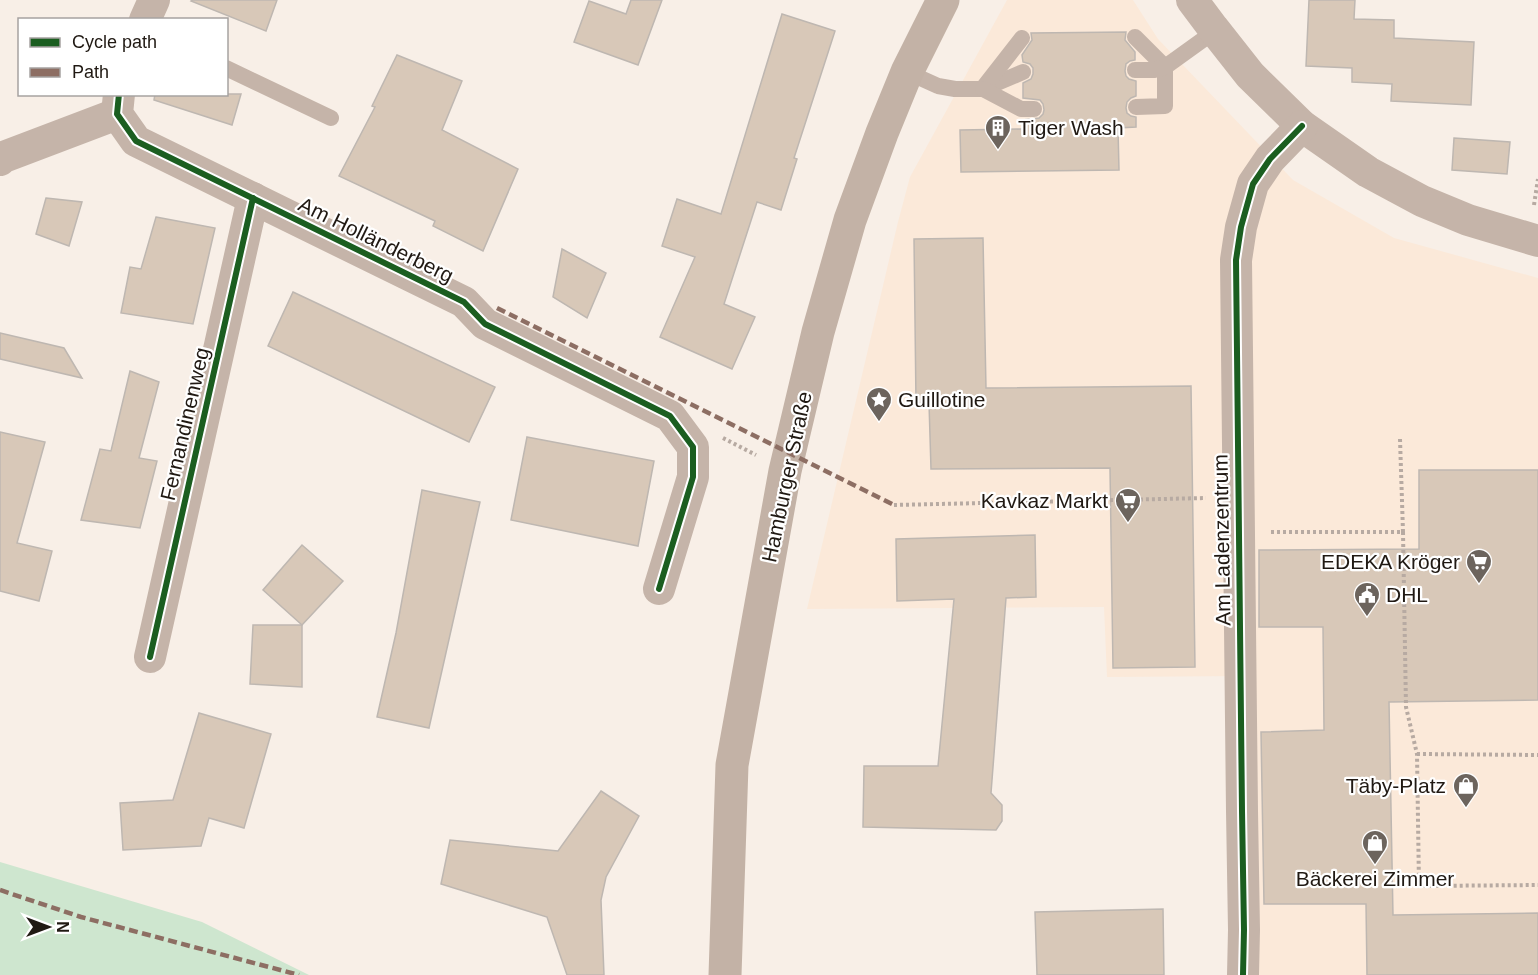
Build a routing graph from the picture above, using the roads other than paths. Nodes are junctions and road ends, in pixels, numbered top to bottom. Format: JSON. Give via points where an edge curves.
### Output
{"nodes":[{"id":1,"x":154,"y":0,"type":"edge"},
{"id":2,"x":943,"y":0,"type":"edge"},
{"id":3,"x":1192,"y":0,"type":"edge"},
{"id":4,"x":146,"y":18,"type":"edge"},
{"id":5,"x":1215,"y":31,"type":"junction"},
{"id":6,"x":1135,"y":37,"type":"dead end"},
{"id":7,"x":1022,"y":38,"type":"dead end"},
{"id":8,"x":1165,"y":67,"type":"junction"},
{"id":9,"x":228,"y":69,"type":"edge"},
{"id":10,"x":1136,"y":70,"type":"dead end"},
{"id":11,"x":907,"y":72,"type":"junction"},
{"id":12,"x":1023,"y":72,"type":"dead end"},
{"id":13,"x":983,"y":89,"type":"junction"},
{"id":14,"x":118,"y":104,"type":"edge"},
{"id":15,"x":1136,"y":107,"type":"dead end"},
{"id":16,"x":1034,"y":109,"type":"dead end"},
{"id":17,"x":331,"y":118,"type":"dead end"},
{"id":18,"x":1302,"y":126,"type":"junction"},
{"id":19,"x":0,"y":159,"type":"edge"},
{"id":20,"x":252,"y":198,"type":"junction"},
{"id":21,"x":1538,"y":241,"type":"edge"},
{"id":22,"x":659,"y":589,"type":"dead end"},
{"id":23,"x":150,"y":657,"type":"dead end"},
{"id":24,"x":725,"y":975,"type":"edge"},
{"id":25,"x":1244,"y":975,"type":"edge"}],
"edges":[{"from":1,"to":4,"type":"street"},
{"from":2,"to":11,"type":"main road","name":"Hamburger Straße"},
{"from":3,"to":5,"type":"street"},
{"from":5,"to":8,"type":"lane"},
{"from":5,"to":18,"type":"street","via":[[1250,75]]},
{"from":6,"to":8,"type":"lane"},
{"from":7,"to":13,"type":"lane"},
{"from":8,"to":10,"type":"lane"},
{"from":8,"to":15,"type":"lane","via":[[1165,106]]},
{"from":9,"to":17,"type":"lane"},
{"from":11,"to":13,"type":"lane","via":[[938,86]]},
{"from":11,"to":24,"type":"main road","name":"Hamburger Straße","via":[[850,220],[818,332],[786,471],[732,765]]},
{"from":12,"to":13,"type":"lane"},
{"from":13,"to":16,"type":"lane","via":[[1021,109]]},
{"from":14,"to":19,"type":"street"},
{"from":14,"to":20,"type":"street","name":"Am Holländerberg","via":[[136,141]]},
{"from":18,"to":21,"type":"street","via":[[1368,172],[1422,201]]},
{"from":18,"to":25,"type":"street","name":"Am Ladenzentrum","via":[[1270,159],[1253,184],[1236,260]]},
{"from":20,"to":22,"type":"street","name":"Am Holländerberg","via":[[464,302],[485,324],[670,416],[693,447],[693,477]]},
{"from":20,"to":23,"type":"street","name":"Fernandinenweg"}]}
